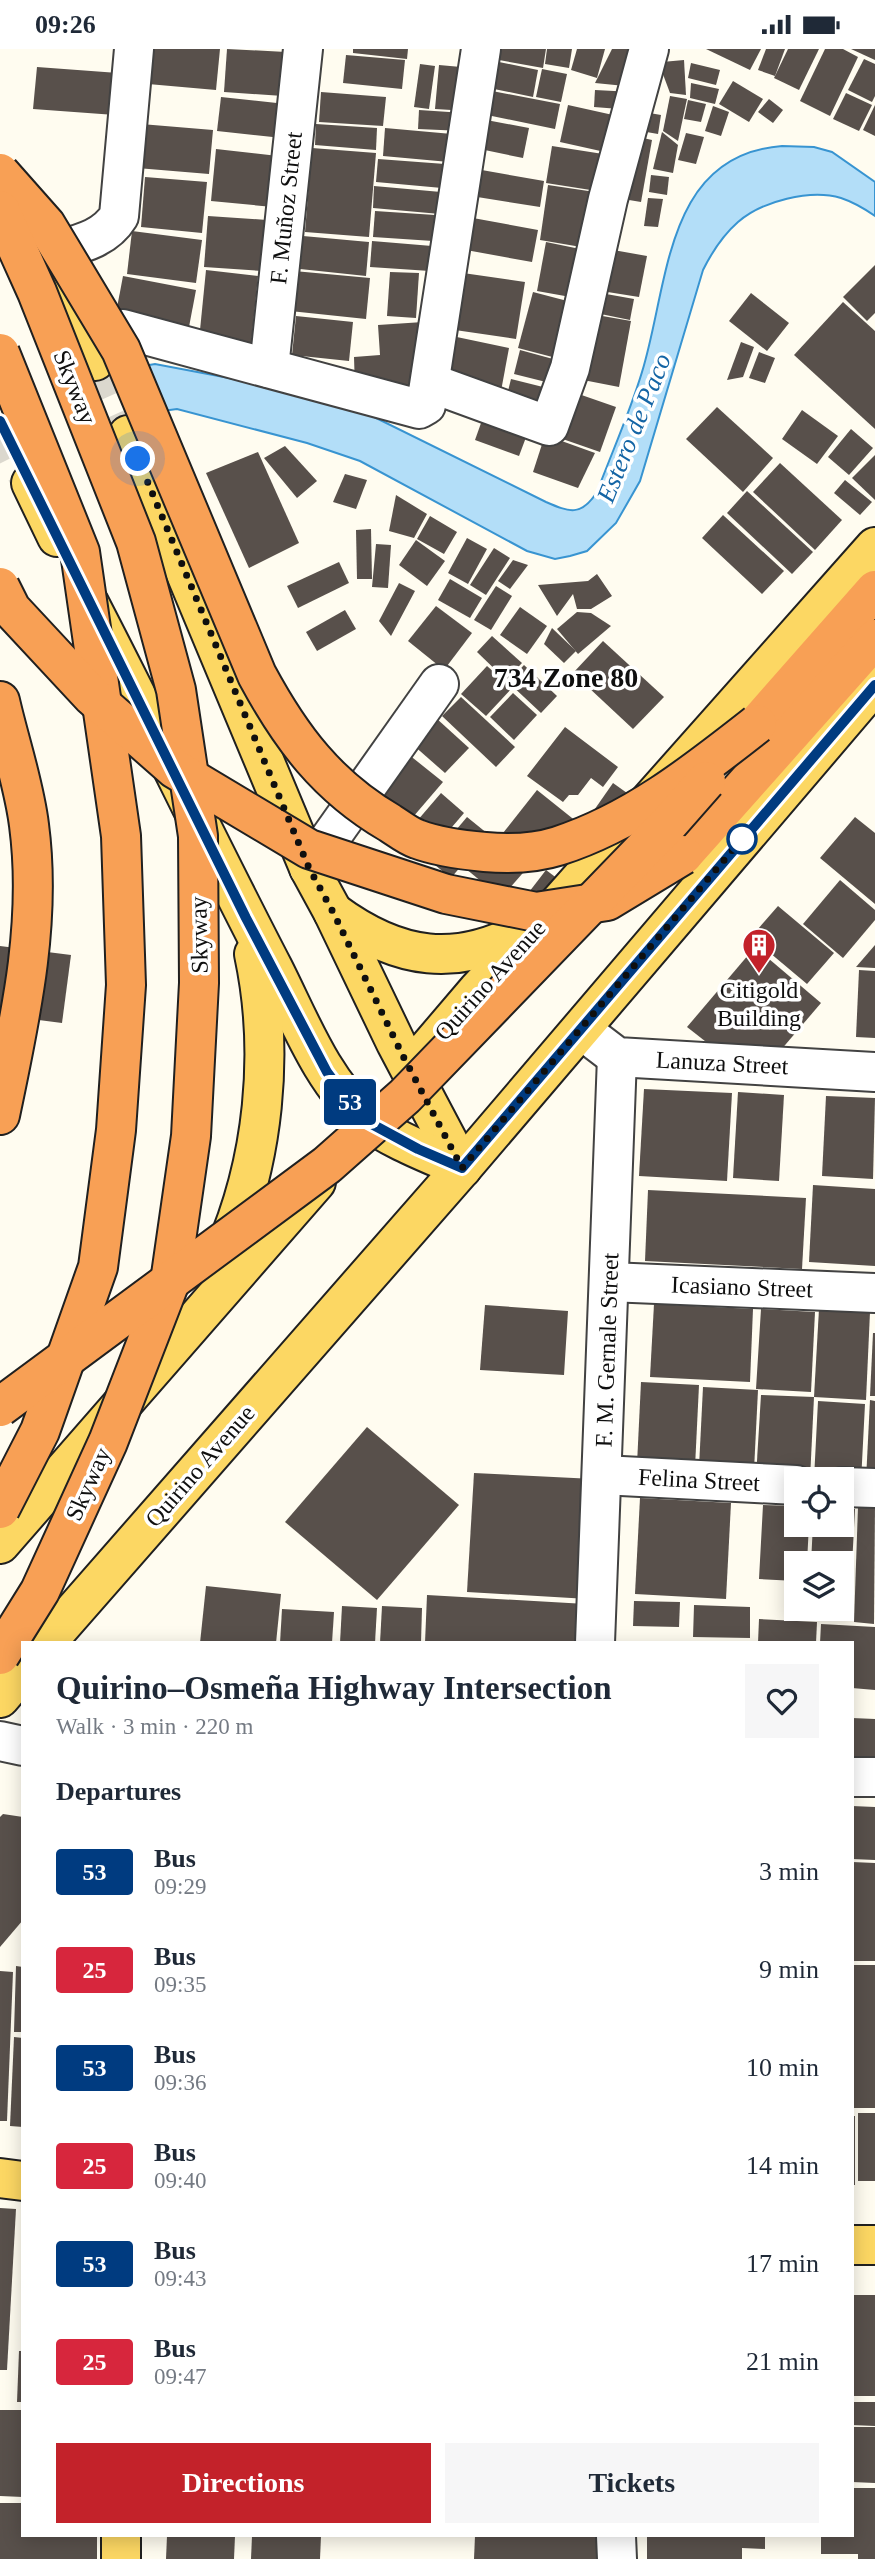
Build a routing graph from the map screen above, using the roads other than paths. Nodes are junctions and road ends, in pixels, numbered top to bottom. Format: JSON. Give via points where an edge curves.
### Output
{"nodes":[{"id":1,"x":134,"y":49,"type":"edge"},
{"id":2,"x":303,"y":49,"type":"edge"},
{"id":3,"x":481,"y":49,"type":"edge"},
{"id":4,"x":649,"y":49,"type":"edge"},
{"id":5,"x":0,"y":155,"type":"edge"},
{"id":6,"x":0,"y":173,"type":"edge"},
{"id":7,"x":0,"y":210,"type":"edge"},
{"id":8,"x":46,"y":254,"type":"junction"},
{"id":9,"x":123,"y":329,"type":"dead end"},
{"id":10,"x":0,"y":353,"type":"edge"},
{"id":11,"x":95,"y":361,"type":"tunnel mouth"},
{"id":12,"x":269,"y":368,"type":"junction"},
{"id":13,"x":431,"y":383,"type":"junction"},
{"id":14,"x":128,"y":435,"type":"tunnel mouth"},
{"id":15,"x":31,"y":483,"type":"tunnel mouth"},
{"id":16,"x":875,"y":547,"type":"edge"},
{"id":17,"x":0,"y":587,"type":"edge"},
{"id":18,"x":875,"y":590,"type":"edge"},
{"id":19,"x":875,"y":639,"type":"edge"},
{"id":20,"x":439,"y":684,"type":"dead end"},
{"id":21,"x":875,"y":684,"type":"edge"},
{"id":22,"x":0,"y":701,"type":"edge"},
{"id":23,"x":757,"y":724,"type":"junction"},
{"id":24,"x":277,"y":793,"type":"junction"},
{"id":25,"x":202,"y":828,"type":"junction"},
{"id":26,"x":309,"y":868,"type":"junction"},
{"id":27,"x":333,"y":912,"type":"junction"},
{"id":28,"x":246,"y":918,"type":"junction"},
{"id":29,"x":544,"y":920,"type":"junction"},
{"id":30,"x":580,"y":1028,"type":"junction"},
{"id":31,"x":617,"y":1057,"type":"junction"},
{"id":32,"x":410,"y":1070,"type":"junction"},
{"id":33,"x":875,"y":1072,"type":"edge"},
{"id":34,"x":0,"y":1115,"type":"edge"},
{"id":35,"x":368,"y":1122,"type":"junction"},
{"id":36,"x":462,"y":1168,"type":"junction"},
{"id":37,"x":609,"y":1282,"type":"junction"},
{"id":38,"x":875,"y":1293,"type":"edge"},
{"id":39,"x":173,"y":1349,"type":"junction"},
{"id":40,"x":0,"y":1407,"type":"edge"},
{"id":41,"x":602,"y":1475,"type":"junction"},
{"id":42,"x":784,"y":1484,"type":"edge"},
{"id":43,"x":854,"y":1487,"type":"edge"},
{"id":44,"x":875,"y":1488,"type":"edge"},
{"id":45,"x":0,"y":1509,"type":"edge"},
{"id":46,"x":0,"y":1544,"type":"edge"},
{"id":47,"x":48,"y":1641,"type":"edge"},
{"id":48,"x":596,"y":1641,"type":"edge"},
{"id":49,"x":0,"y":1655,"type":"edge"},
{"id":50,"x":21,"y":1673,"type":"edge"},
{"id":51,"x":0,"y":1697,"type":"edge"},
{"id":52,"x":0,"y":1741,"type":"edge"},
{"id":53,"x":21,"y":1746,"type":"edge"},
{"id":54,"x":854,"y":1777,"type":"edge"},
{"id":55,"x":875,"y":1777,"type":"edge"},
{"id":56,"x":0,"y":2178,"type":"edge"},
{"id":57,"x":21,"y":2181,"type":"edge"},
{"id":58,"x":854,"y":2245,"type":"edge"},
{"id":59,"x":875,"y":2245,"type":"edge"},
{"id":60,"x":121,"y":2537,"type":"edge"},
{"id":61,"x":616,"y":2537,"type":"edge"},
{"id":62,"x":121,"y":2559,"type":"edge"},
{"id":63,"x":617,"y":2559,"type":"edge"}],
"edges":[{"from":1,"to":8,"type":"street","via":[[119,216],[101,236]]},
{"from":2,"to":12,"type":"street","name":"F. Muñoz Street"},
{"from":3,"to":13,"type":"street"},
{"from":4,"to":13,"type":"street","via":[[569,368],[549,426]]},
{"from":5,"to":8,"type":"main road"},
{"from":6,"to":23,"type":"highway","bridge":true,"via":[[46,225],[121,350],[257,675],[280,718],[316,764],[368,810],[416,839],[462,850],[505,853],[556,846],[607,827],[682,783]]},
{"from":7,"to":49,"type":"highway","name":"Skyway","bridge":true,"via":[[136,542],[176,690],[198,836],[200,983],[191,1136],[170,1282],[108,1442],[45,1579]]},
{"from":8,"to":11,"type":"main road"},
{"from":9,"to":12,"type":"street"},
{"from":10,"to":45,"type":"highway","bridge":true,"via":[[80,552],[121,837],[126,985],[116,1130],[98,1267],[40,1431]]},
{"from":12,"to":13,"type":"street","via":[[419,409],[426,405]]},
{"from":14,"to":24,"type":"main road"},
{"from":15,"to":25,"type":"main road"},
{"from":16,"to":29,"type":"main road","name":"Quirino Avenue"},
{"from":17,"to":19,"type":"highway","bridge":true,"via":[[11,609],[92,696],[175,769],[309,849],[446,894],[536,912],[607,901],[683,855]]},
{"from":18,"to":23,"type":"highway"},
{"from":20,"to":26,"type":"street"},
{"from":21,"to":30,"type":"main road","name":"Quirino Avenue"},
{"from":22,"to":34,"type":"highway","via":[[29,824],[33,917],[23,1005]]},
{"from":23,"to":40,"type":"highway","bridge":true,"via":[[670,822],[395,1104],[327,1165]]},
{"from":24,"to":25,"type":"main road"},
{"from":24,"to":26,"type":"main road"},
{"from":25,"to":28,"type":"main road"},
{"from":26,"to":27,"type":"main road"},
{"from":27,"to":29,"type":"main road","via":[[389,945],[442,954],[501,944]]},
{"from":27,"to":32,"type":"main road"},
{"from":28,"to":35,"type":"main road","via":[[327,1072]]},
{"from":28,"to":39,"type":"main road","via":[[259,979],[265,1041],[262,1104],[252,1166],[234,1230],[207,1292]]},
{"from":29,"to":32,"type":"main road","name":"Quirino Avenue"},
{"from":30,"to":31,"type":"street"},
{"from":30,"to":36,"type":"main road","name":"Quirino Avenue"},
{"from":31,"to":33,"type":"street","name":"Lanuza Street"},
{"from":31,"to":37,"type":"street","name":"F. M. Gernale Street"},
{"from":32,"to":35,"type":"main road","name":"Quirino Avenue"},
{"from":32,"to":36,"type":"main road"},
{"from":35,"to":36,"type":"main road"},
{"from":35,"to":39,"type":"main road","name":"Quirino Avenue"},
{"from":36,"to":47,"type":"main road","name":"Quirino Avenue"},
{"from":37,"to":38,"type":"street","name":"Icasiano Street"},
{"from":37,"to":41,"type":"street","name":"F. M. Gernale Street"},
{"from":39,"to":46,"type":"main road","name":"Quirino Avenue"},
{"from":41,"to":42,"type":"street","name":"Felina Street"},
{"from":41,"to":48,"type":"street","name":"F. M. Gernale Street"},
{"from":43,"to":44,"type":"street"},
{"from":50,"to":51,"type":"main road"},
{"from":52,"to":53,"type":"street"},
{"from":54,"to":55,"type":"street"},
{"from":56,"to":57,"type":"main road"},
{"from":58,"to":59,"type":"main road"},
{"from":60,"to":62,"type":"main road"},
{"from":61,"to":63,"type":"street"}]}
